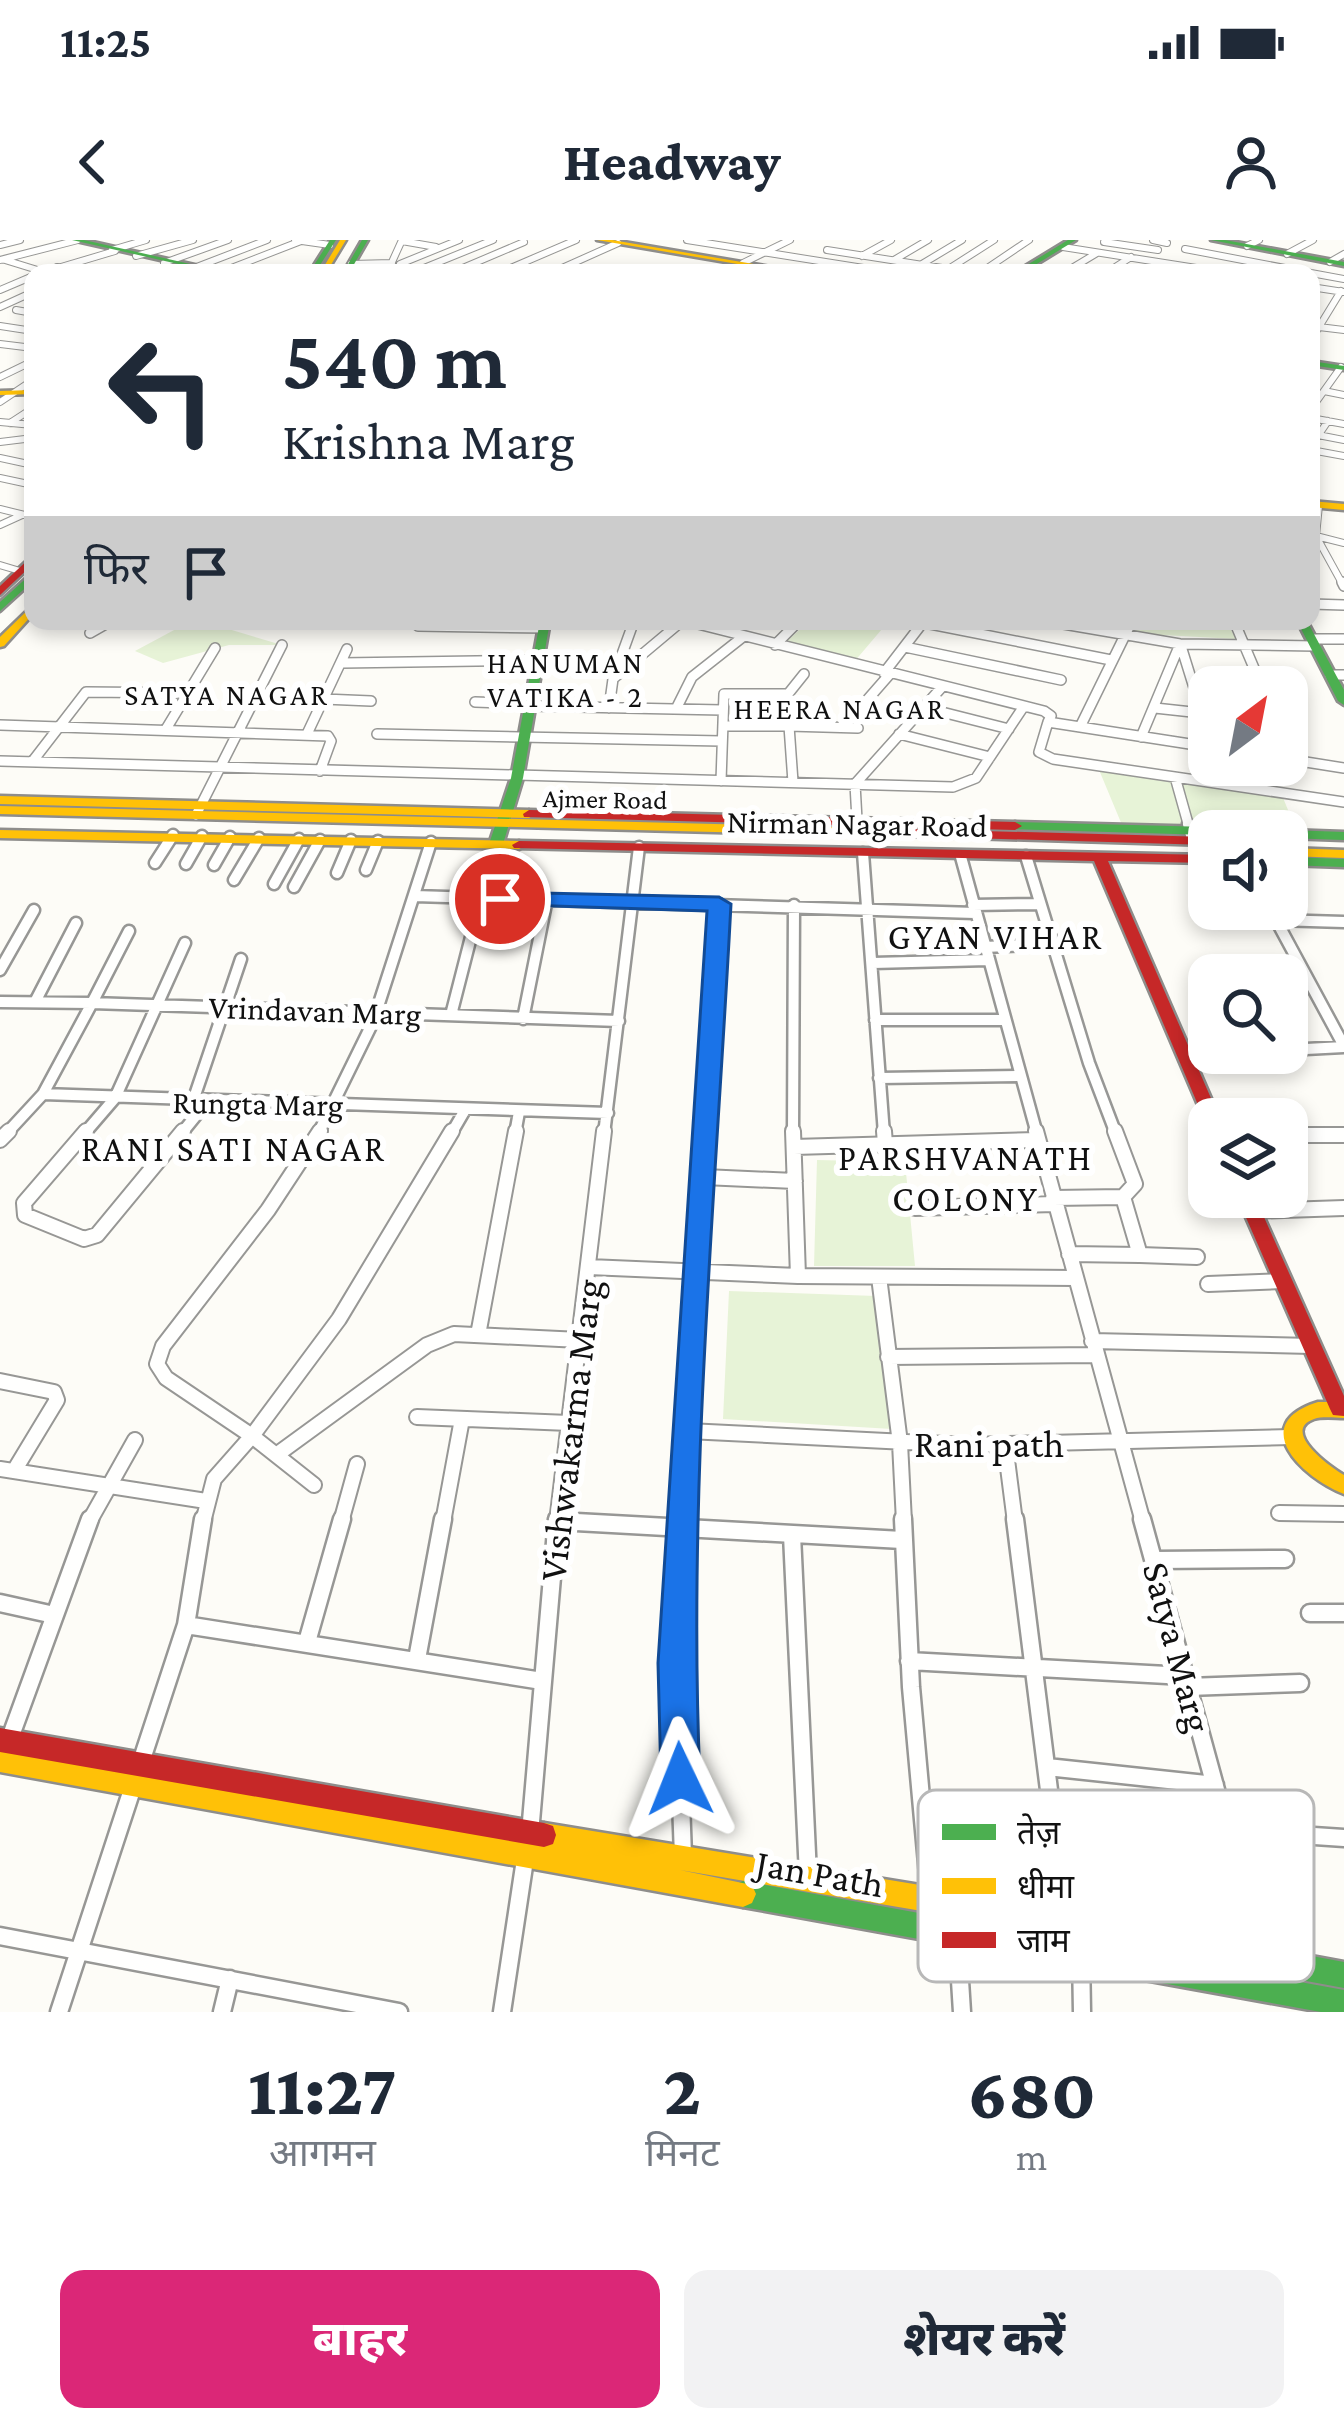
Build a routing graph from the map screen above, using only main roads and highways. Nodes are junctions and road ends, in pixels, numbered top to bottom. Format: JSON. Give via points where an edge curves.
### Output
{"nodes":[{"id":1,"x":77,"y":240,"type":"edge"},
{"id":2,"x":609,"y":242,"type":"edge"},
{"id":3,"x":1068,"y":243,"type":"edge"},
{"id":4,"x":1210,"y":246,"type":"edge"},
{"id":5,"x":1250,"y":249,"type":"edge"},
{"id":6,"x":1339,"y":260,"type":"edge"},
{"id":7,"x":133,"y":263,"type":"edge"},
{"id":8,"x":170,"y":264,"type":"edge"},
{"id":9,"x":779,"y":264,"type":"edge"},
{"id":10,"x":1033,"y":264,"type":"edge"},
{"id":11,"x":24,"y":572,"type":"edge"},
{"id":12,"x":24,"y":575,"type":"edge"},
{"id":13,"x":0,"y":592,"type":"edge"},
{"id":14,"x":24,"y":600,"type":"edge"},
{"id":15,"x":0,"y":608,"type":"edge"},
{"id":16,"x":24,"y":618,"type":"edge"},
{"id":17,"x":0,"y":625,"type":"edge"},
{"id":18,"x":543,"y":630,"type":"edge"},
{"id":19,"x":1307,"y":630,"type":"edge"},
{"id":20,"x":0,"y":644,"type":"edge"},
{"id":21,"x":1337,"y":675,"type":"edge"},
{"id":22,"x":1344,"y":701,"type":"edge"},
{"id":23,"x":0,"y":800,"type":"edge"},
{"id":24,"x":199,"y":809,"type":"junction"},
{"id":25,"x":0,"y":810,"type":"edge"},
{"id":26,"x":0,"y":820,"type":"edge"},
{"id":27,"x":502,"y":828,"type":"junction"},
{"id":28,"x":0,"y":834,"type":"edge"},
{"id":29,"x":1188,"y":835,"type":"edge"},
{"id":30,"x":433,"y":836,"type":"junction"},
{"id":31,"x":1188,"y":836,"type":"edge"},
{"id":32,"x":1308,"y":839,"type":"edge"},
{"id":33,"x":1344,"y":840,"type":"edge"},
{"id":34,"x":1188,"y":854,"type":"edge"},
{"id":35,"x":1344,"y":854,"type":"edge"},
{"id":36,"x":1188,"y":856,"type":"edge"},
{"id":37,"x":1308,"y":856,"type":"edge"},
{"id":38,"x":1100,"y":858,"type":"junction"},
{"id":39,"x":1308,"y":859,"type":"edge"},
{"id":40,"x":1344,"y":863,"type":"edge"},
{"id":41,"x":1203,"y":1098,"type":"edge"},
{"id":42,"x":1255,"y":1218,"type":"edge"},
{"id":43,"x":1342,"y":1410,"type":"edge"},
{"id":44,"x":1344,"y":1485,"type":"edge"},
{"id":45,"x":4,"y":1740,"type":"edge"},
{"id":46,"x":0,"y":1760,"type":"edge"},
{"id":47,"x":528,"y":1843,"type":"junction"},
{"id":48,"x":918,"y":1896,"type":"edge"},
{"id":49,"x":918,"y":1923,"type":"edge"},
{"id":50,"x":1314,"y":1970,"type":"edge"},
{"id":51,"x":1344,"y":1975,"type":"edge"},
{"id":52,"x":1233,"y":1982,"type":"edge"},
{"id":53,"x":1344,"y":2003,"type":"edge"}],
"edges":[{"from":1,"to":7,"type":"main road"},
{"from":2,"to":9,"type":"main road"},
{"from":3,"to":10,"type":"main road"},
{"from":4,"to":5,"type":"main road"},
{"from":5,"to":6,"type":"main road","via":[[1286,261]]},
{"from":7,"to":8,"type":"main road"},
{"from":11,"to":13,"type":"main road"},
{"from":12,"to":15,"type":"main road"},
{"from":14,"to":17,"type":"main road"},
{"from":16,"to":20,"type":"main road"},
{"from":18,"to":27,"type":"main road"},
{"from":19,"to":21,"type":"main road"},
{"from":21,"to":22,"type":"main road"},
{"from":23,"to":24,"type":"main road"},
{"from":24,"to":25,"type":"main road","name":"Ajmer Road"},
{"from":24,"to":27,"type":"main road","name":"Ajmer Road"},
{"from":26,"to":30,"type":"main road","name":"Ajmer Road"},
{"from":27,"to":29,"type":"main road","via":[[857,820]]},
{"from":27,"to":30,"type":"main road","name":"Ajmer Road"},
{"from":27,"to":31,"type":"main road","name":"Ajmer Road"},
{"from":27,"to":34,"type":"main road","name":"Ajmer Road"},
{"from":27,"to":38,"type":"main road","name":"Nirman Nagar Road","via":[[639,847]]},
{"from":28,"to":30,"type":"main road"},
{"from":32,"to":33,"type":"main road"},
{"from":35,"to":37,"type":"main road"},
{"from":36,"to":38,"type":"main road","name":"Nirman Nagar Road"},
{"from":38,"to":41,"type":"main road"},
{"from":39,"to":40,"type":"main road"},
{"from":42,"to":43,"type":"main road"},
{"from":43,"to":44,"type":"main road","via":[[1304,1412],[1291,1437],[1308,1468]]},
{"from":45,"to":47,"type":"main road","name":"Jan Path"},
{"from":46,"to":47,"type":"main road","name":"Jan Path"},
{"from":47,"to":48,"type":"main road","name":"Jan Path","via":[[683,1856]]},
{"from":47,"to":49,"type":"main road","name":"Jan Path"},
{"from":50,"to":51,"type":"main road","name":"Jan Path"},
{"from":52,"to":53,"type":"main road","name":"Jan Path"}]}
